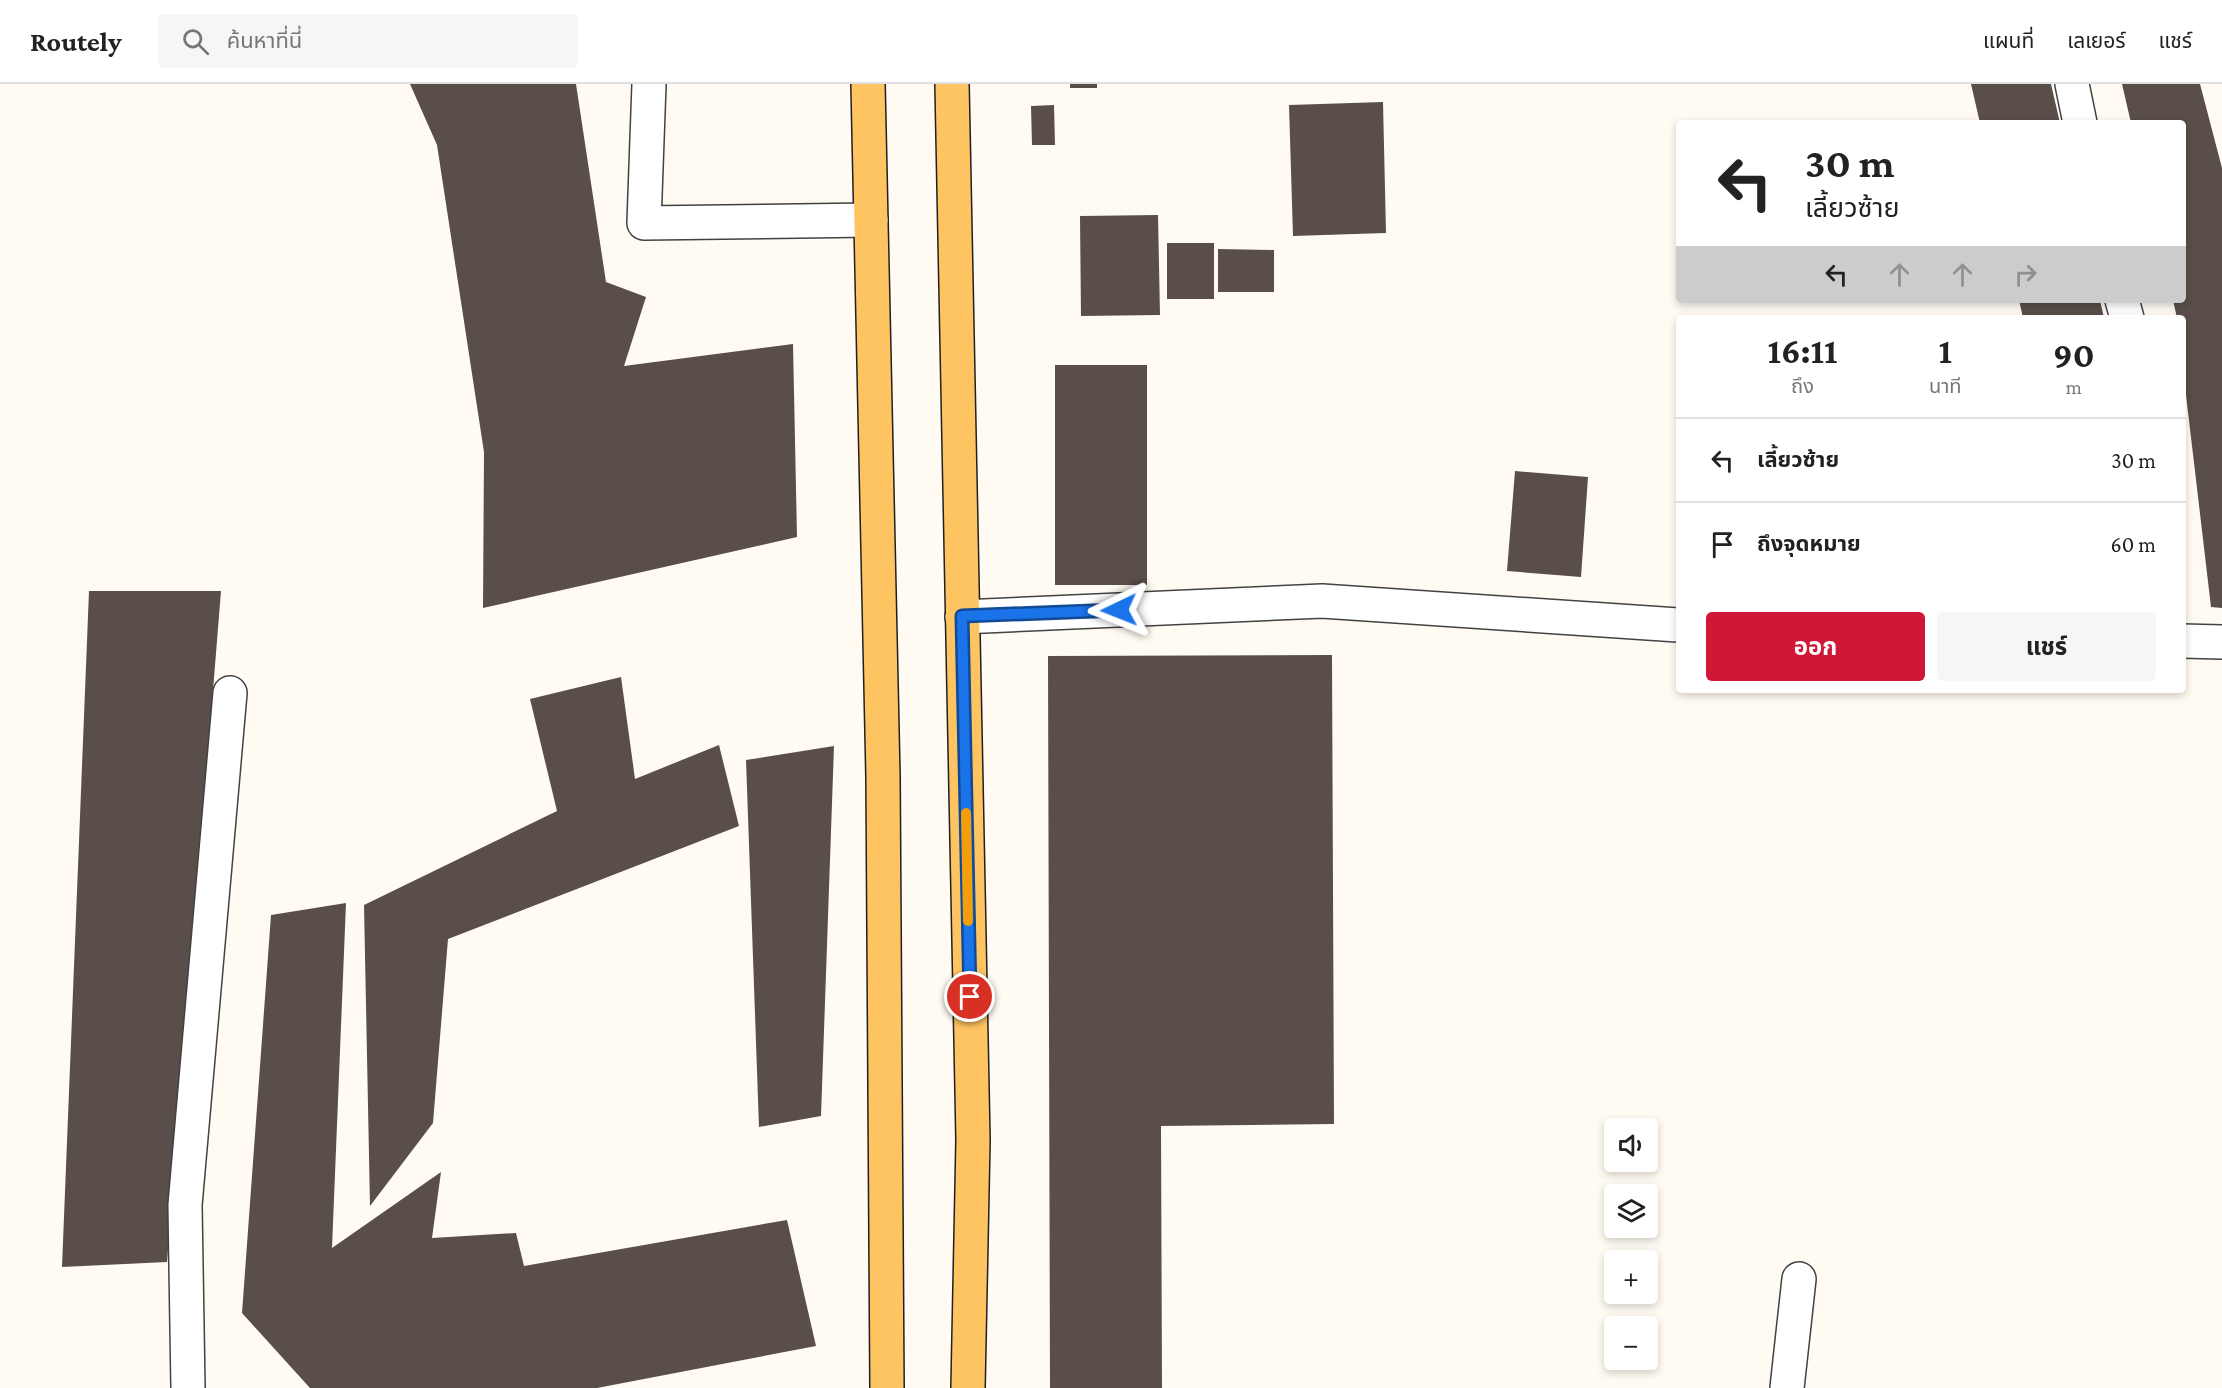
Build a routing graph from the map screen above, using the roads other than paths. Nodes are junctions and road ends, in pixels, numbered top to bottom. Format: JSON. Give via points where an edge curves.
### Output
{"nodes":[{"id":1,"x":649,"y":84,"type":"edge"},
{"id":2,"x":868,"y":84,"type":"edge"},
{"id":3,"x":952,"y":84,"type":"edge"},
{"id":4,"x":2072,"y":84,"type":"edge"},
{"id":5,"x":2079,"y":120,"type":"edge"},
{"id":6,"x":871,"y":220,"type":"junction"},
{"id":7,"x":962,"y":616,"type":"junction"},
{"id":8,"x":1676,"y":625,"type":"edge"},
{"id":9,"x":2186,"y":641,"type":"edge"},
{"id":10,"x":2222,"y":642,"type":"edge"},
{"id":11,"x":230,"y":693,"type":"dead end"},
{"id":12,"x":1799,"y":1279,"type":"dead end"},
{"id":13,"x":188,"y":1388,"type":"edge"},
{"id":14,"x":886,"y":1388,"type":"edge"},
{"id":15,"x":968,"y":1388,"type":"edge"},
{"id":16,"x":1787,"y":1388,"type":"edge"}],
"edges":[{"from":1,"to":6,"type":"street","via":[[644,223]]},
{"from":2,"to":6,"type":"main road"},
{"from":3,"to":7,"type":"main road"},
{"from":4,"to":5,"type":"street"},
{"from":6,"to":14,"type":"main road","via":[[883,777]]},
{"from":7,"to":8,"type":"street","via":[[1322,601]]},
{"from":7,"to":15,"type":"main road","via":[[973,1140]]},
{"from":9,"to":10,"type":"street"},
{"from":11,"to":13,"type":"street","via":[[185,1205]]},
{"from":12,"to":16,"type":"street"}]}
